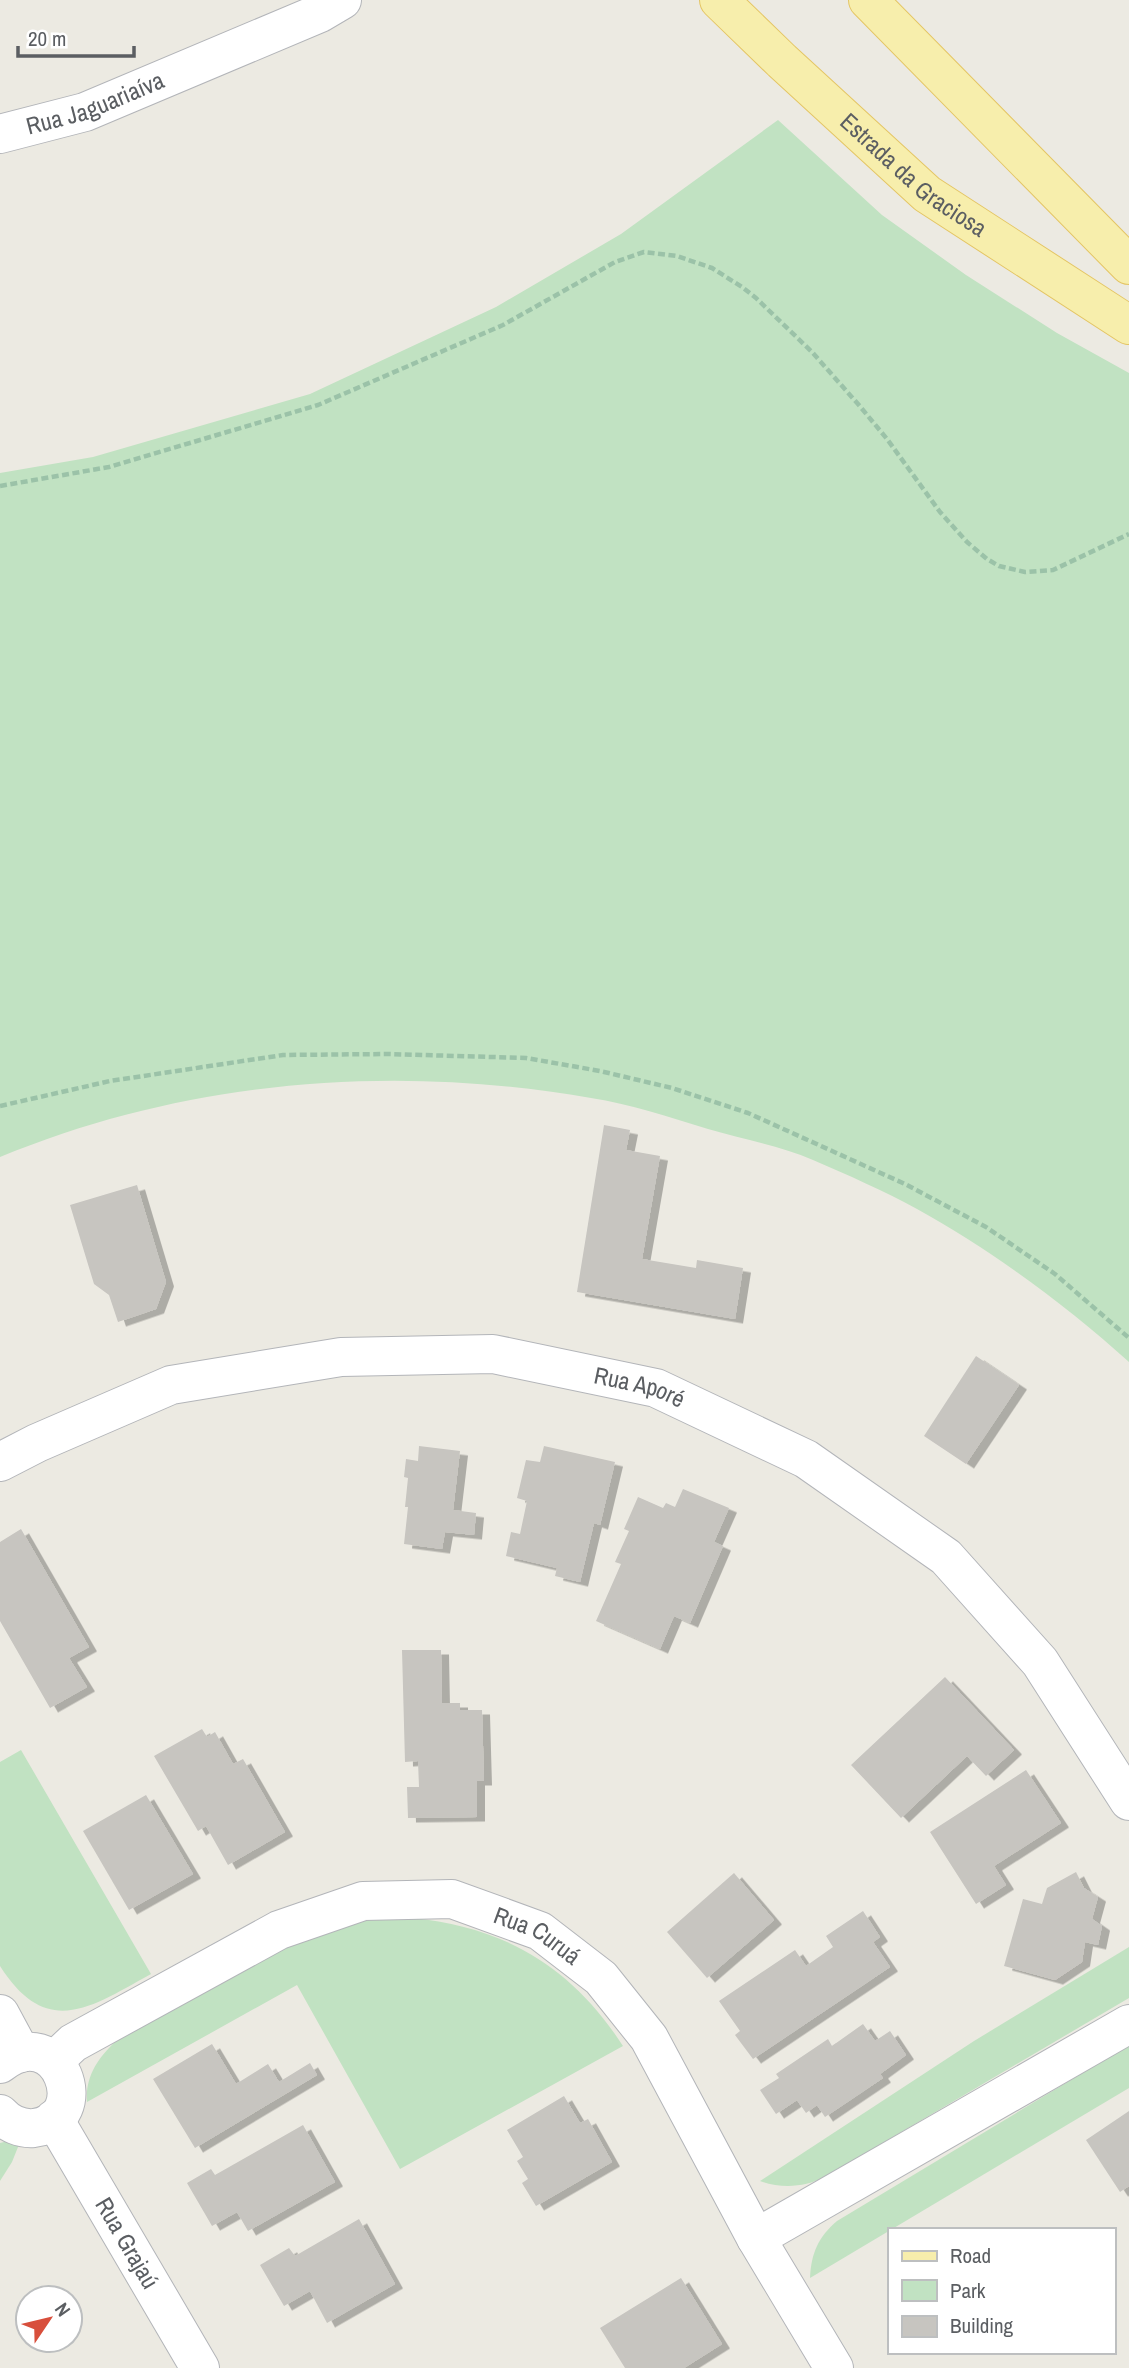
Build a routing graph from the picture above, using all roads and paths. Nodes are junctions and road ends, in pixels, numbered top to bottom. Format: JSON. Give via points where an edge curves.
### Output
{"nodes":[{"id":1,"x":342,"y":0,"type":"edge"},
{"id":2,"x":719,"y":0,"type":"edge"},
{"id":3,"x":868,"y":0,"type":"edge"},
{"id":4,"x":0,"y":134,"type":"edge"},
{"id":5,"x":1129,"y":265,"type":"edge"},
{"id":6,"x":1129,"y":326,"type":"edge"},
{"id":7,"x":0,"y":486,"type":"edge"},
{"id":8,"x":1129,"y":534,"type":"edge"},
{"id":9,"x":0,"y":1106,"type":"edge"},
{"id":10,"x":1129,"y":1338,"type":"edge"},
{"id":11,"x":0,"y":1462,"type":"edge"},
{"id":12,"x":1129,"y":1801,"type":"edge"},
{"id":13,"x":0,"y":2014,"type":"edge"},
{"id":14,"x":1129,"y":2024,"type":"edge"},
{"id":15,"x":25,"y":2059,"type":"edge"},
{"id":16,"x":0,"y":2115,"type":"edge"},
{"id":17,"x":54,"y":2119,"type":"junction"},
{"id":18,"x":756,"y":2238,"type":"junction"},
{"id":19,"x":200,"y":2368,"type":"edge"},
{"id":20,"x":834,"y":2368,"type":"edge"}],
"edges":[{"from":1,"to":4,"type":"street","name":"Rua Jaguariaíva","via":[[85,112]]},
{"from":2,"to":6,"type":"main road","name":"Estrada da Graciosa","via":[[927,194]]},
{"from":3,"to":5,"type":"main road"},
{"from":7,"to":8,"type":"path","via":[[109,467],[318,405],[503,325],[615,262],[652,252],[712,268],[756,298],[812,352],[887,439],[940,512],[987,559],[1025,572],[1053,570]]},
{"from":9,"to":10,"type":"path","via":[[110,1081],[283,1055],[526,1058],[600,1071],[748,1113],[905,1184],[986,1227],[1055,1274]]},
{"from":11,"to":12,"type":"street","name":"Rua Aporé","via":[[172,1385],[341,1357],[493,1354],[656,1388],[806,1459],[946,1557],[1040,1662]]},
{"from":13,"to":15,"type":"street"},
{"from":14,"to":18,"type":"street"},
{"from":15,"to":17,"type":"street","via":[[66,2082],[64,2106]]},
{"from":15,"to":18,"type":"street","name":"Rua Curuá","via":[[73,2043],[279,1930],[362,1901],[452,1899],[540,1931],[601,1978],[649,2038]]},
{"from":16,"to":17,"type":"street","via":[[25,2128]]},
{"from":17,"to":19,"type":"street","name":"Rua Grajaú"},
{"from":18,"to":20,"type":"street","name":"Rua Curuá"}]}
